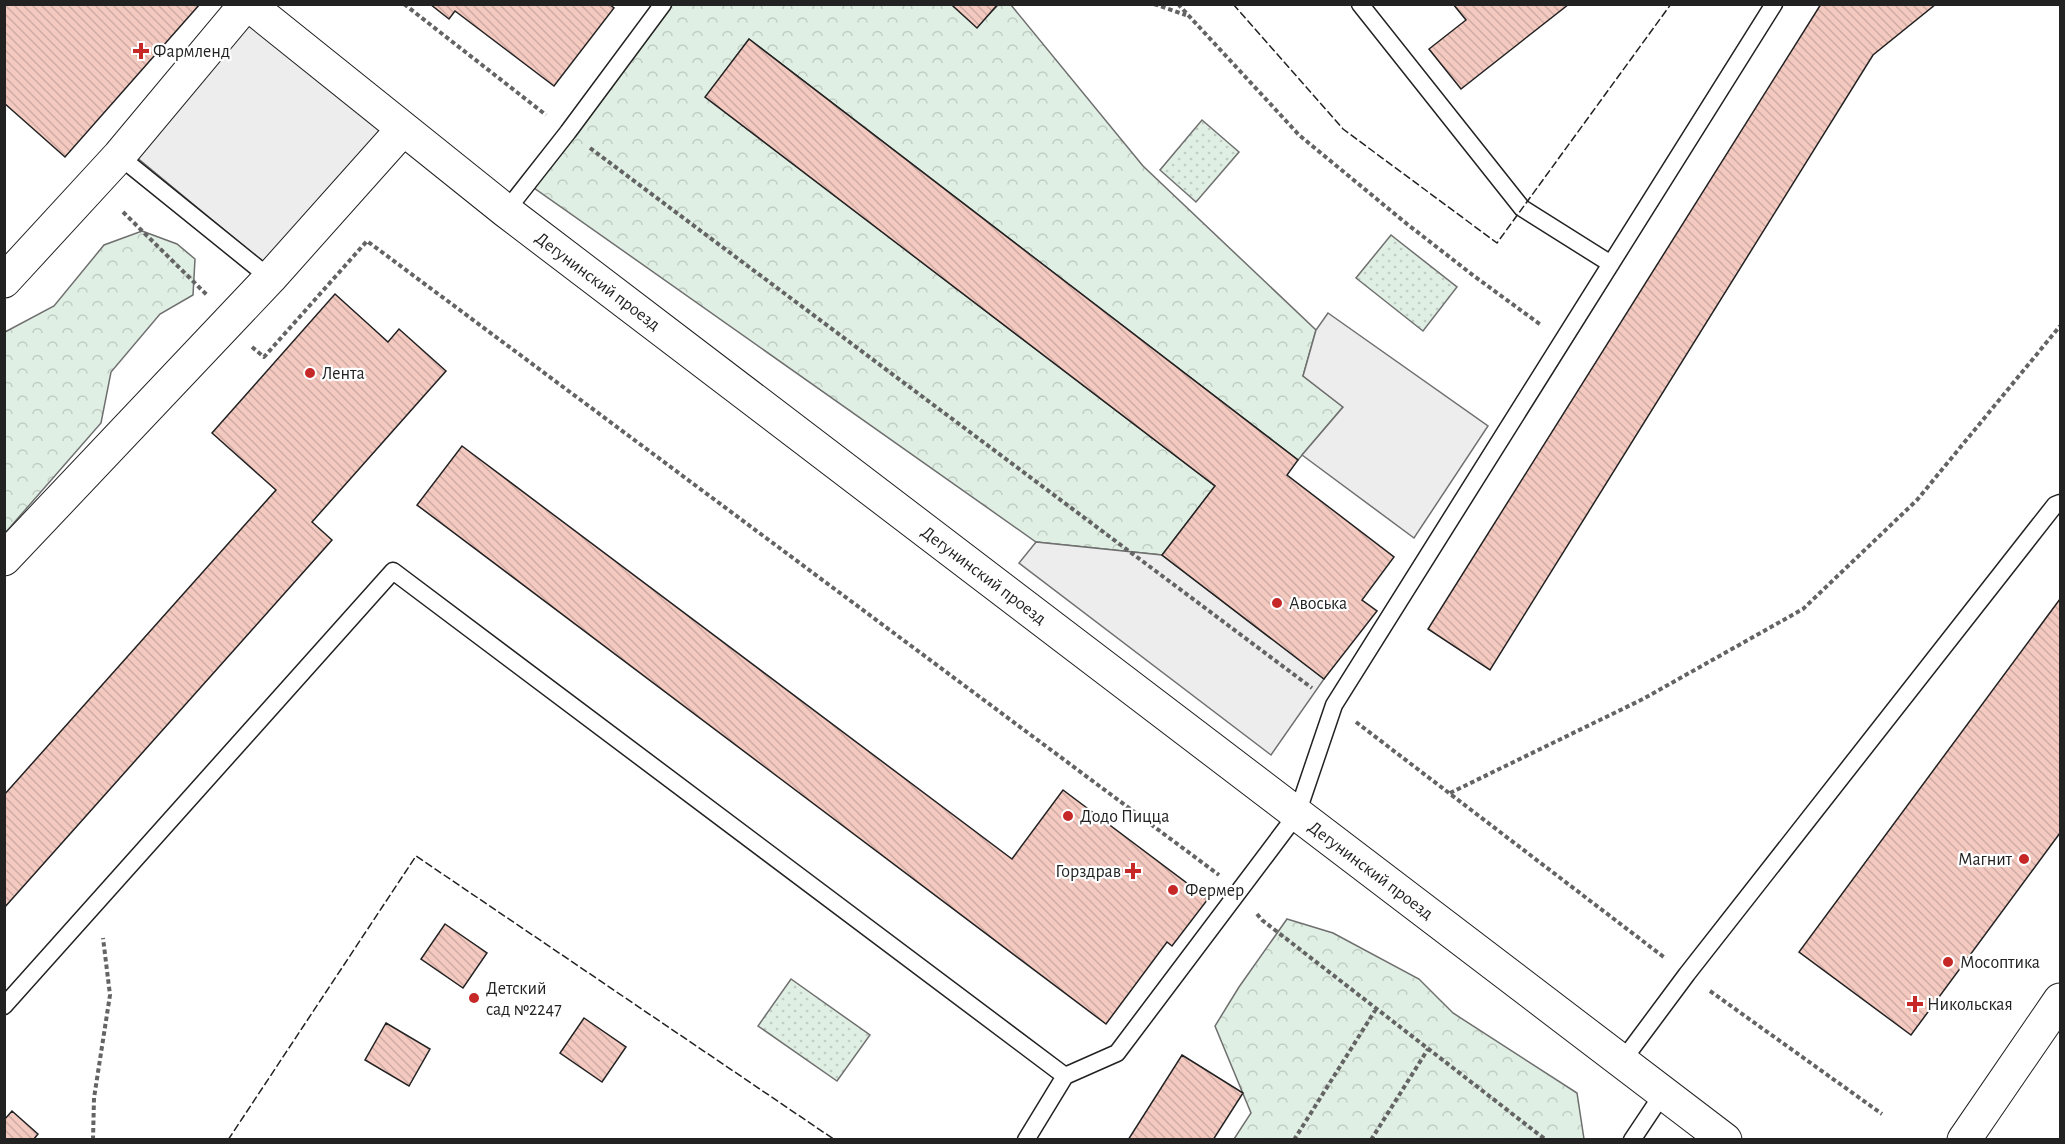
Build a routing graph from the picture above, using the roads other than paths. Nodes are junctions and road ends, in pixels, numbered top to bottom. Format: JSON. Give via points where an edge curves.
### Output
{"nodes":[{"id":1,"x":247,"y":4,"type":"edge"},
{"id":2,"x":663,"y":4,"type":"edge"},
{"id":3,"x":1360,"y":4,"type":"edge"},
{"id":4,"x":1774,"y":4,"type":"edge"},
{"id":5,"x":403,"y":129,"type":"junction"},
{"id":6,"x":119,"y":156,"type":"junction"},
{"id":7,"x":506,"y":211,"type":"junction"},
{"id":8,"x":1611,"y":264,"type":"junction"},
{"id":9,"x":270,"y":278,"type":"junction"},
{"id":10,"x":4,"y":281,"type":"edge"},
{"id":11,"x":2061,"y":503,"type":"edge"},
{"id":12,"x":4,"y":559,"type":"edge"},
{"id":13,"x":1297,"y":814,"type":"junction"},
{"id":14,"x":2061,"y":1000,"type":"edge"},
{"id":15,"x":4,"y":1006,"type":"edge"},
{"id":16,"x":1623,"y":1060,"type":"junction"},
{"id":17,"x":1065,"y":1076,"type":"junction"},
{"id":18,"x":1664,"y":1092,"type":"junction"},
{"id":19,"x":1026,"y":1140,"type":"edge"},
{"id":20,"x":1632,"y":1140,"type":"edge"},
{"id":21,"x":1725,"y":1140,"type":"edge"},
{"id":22,"x":1964,"y":1140,"type":"edge"}],
"edges":[{"from":1,"to":5,"type":"street","name":"Дегунинский проезд"},
{"from":1,"to":6,"type":"street"},
{"from":2,"to":7,"type":"lane"},
{"from":3,"to":8,"type":"lane","via":[[1522,208]]},
{"from":4,"to":8,"type":"lane"},
{"from":5,"to":7,"type":"street","name":"Дегунинский проезд"},
{"from":5,"to":9,"type":"street"},
{"from":6,"to":9,"type":"lane"},
{"from":6,"to":10,"type":"street"},
{"from":7,"to":13,"type":"street","name":"Дегунинский проезд"},
{"from":8,"to":13,"type":"lane","via":[[1334,705]]},
{"from":9,"to":12,"type":"street"},
{"from":11,"to":16,"type":"lane","via":[[2055,505],[1686,974]]},
{"from":13,"to":16,"type":"street","name":"Дегунинский проезд"},
{"from":13,"to":17,"type":"lane","via":[[1117,1053]]},
{"from":14,"to":22,"type":"street"},
{"from":15,"to":17,"type":"lane","via":[[393,571]]},
{"from":16,"to":18,"type":"street","name":"Дегунинский проезд"},
{"from":17,"to":19,"type":"lane"},
{"from":18,"to":20,"type":"lane"},
{"from":18,"to":21,"type":"street","name":"Дегунинский проезд"}]}
